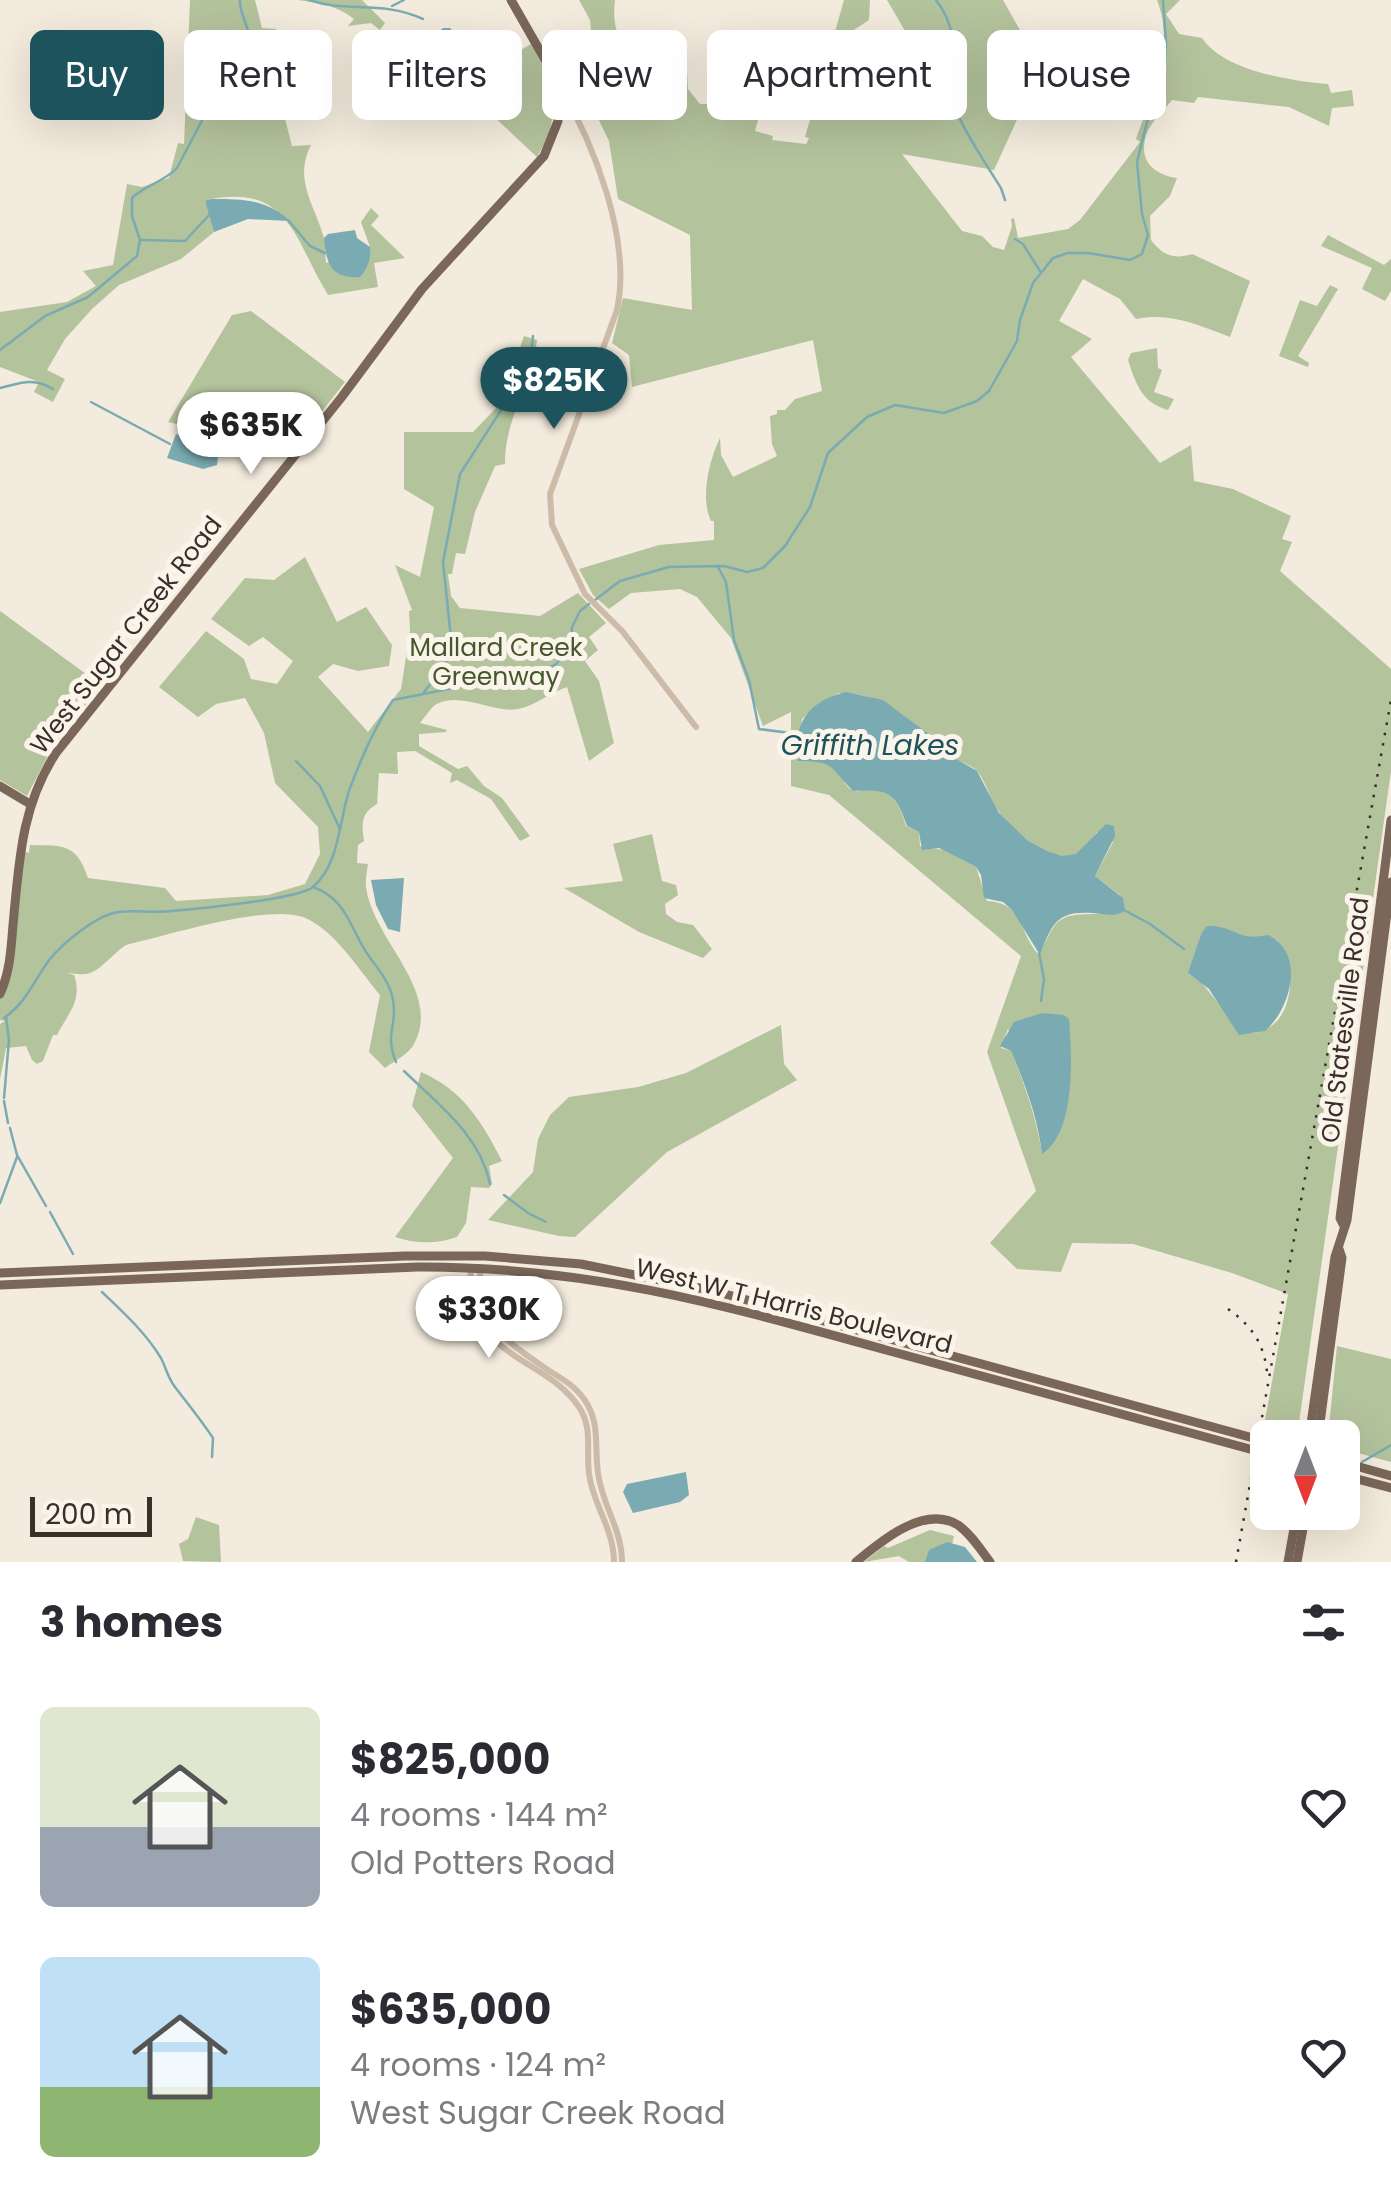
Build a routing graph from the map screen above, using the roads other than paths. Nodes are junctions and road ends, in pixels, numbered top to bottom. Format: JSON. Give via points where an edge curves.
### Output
{"nodes":[{"id":1,"x":511,"y":0,"type":"edge"},
{"id":2,"x":542,"y":54,"type":"edge"},
{"id":3,"x":559,"y":120,"type":"edge"},
{"id":4,"x":571,"y":120,"type":"edge"},
{"id":5,"x":696,"y":727,"type":"dead end"},
{"id":6,"x":0,"y":786,"type":"edge"},
{"id":7,"x":30,"y":804,"type":"junction"},
{"id":8,"x":1391,"y":820,"type":"edge"},
{"id":9,"x":1391,"y":882,"type":"edge"},
{"id":10,"x":0,"y":994,"type":"edge"},
{"id":11,"x":1343,"y":1224,"type":"junction"},
{"id":12,"x":475,"y":1243,"type":"dead end"},
{"id":13,"x":1339,"y":1249,"type":"junction"},
{"id":14,"x":440,"y":1255,"type":"junction"},
{"id":15,"x":461,"y":1256,"type":"junction"},
{"id":16,"x":475,"y":1256,"type":"junction"},
{"id":17,"x":323,"y":1259,"type":"junction"},
{"id":18,"x":266,"y":1262,"type":"junction"},
{"id":19,"x":581,"y":1264,"type":"junction"},
{"id":20,"x":417,"y":1267,"type":"junction"},
{"id":21,"x":475,"y":1267,"type":"junction"},
{"id":22,"x":388,"y":1268,"type":"junction"},
{"id":23,"x":518,"y":1270,"type":"junction"},
{"id":24,"x":618,"y":1270,"type":"junction"},
{"id":25,"x":0,"y":1273,"type":"edge"},
{"id":26,"x":265,"y":1273,"type":"junction"},
{"id":27,"x":156,"y":1278,"type":"junction"},
{"id":28,"x":0,"y":1285,"type":"edge"},
{"id":29,"x":732,"y":1308,"type":"junction"},
{"id":30,"x":814,"y":1318,"type":"junction"},
{"id":31,"x":806,"y":1328,"type":"junction"},
{"id":32,"x":895,"y":1340,"type":"junction"},
{"id":33,"x":1312,"y":1420,"type":"edge"},
{"id":34,"x":1320,"y":1420,"type":"edge"},
{"id":35,"x":1250,"y":1437,"type":"edge"},
{"id":36,"x":1250,"y":1449,"type":"edge"},
{"id":37,"x":1360,"y":1467,"type":"edge"},
{"id":38,"x":1391,"y":1476,"type":"edge"},
{"id":39,"x":1360,"y":1480,"type":"edge"},
{"id":40,"x":1391,"y":1488,"type":"edge"},
{"id":41,"x":1297,"y":1530,"type":"edge"},
{"id":42,"x":1297,"y":1530,"type":"edge"},
{"id":43,"x":614,"y":1562,"type":"edge"},
{"id":44,"x":622,"y":1562,"type":"edge"},
{"id":45,"x":856,"y":1562,"type":"edge"},
{"id":46,"x":990,"y":1562,"type":"edge"},
{"id":47,"x":1292,"y":1562,"type":"edge"}],
"edges":[{"from":1,"to":2,"type":"main road","name":"West Sugar Creek Road"},
{"from":3,"to":7,"type":"main road","name":"West Sugar Creek Road","via":[[536,166],[422,289],[60,746]]},
{"from":4,"to":5,"type":"street","via":[[611,207],[620,291],[550,496],[552,525],[586,594]]},
{"from":6,"to":7,"type":"main road"},
{"from":7,"to":10,"type":"main road","name":"West Sugar Creek Road"},
{"from":8,"to":11,"type":"main road","name":"Old Statesville Road"},
{"from":9,"to":11,"type":"main road","name":"Old Statesville Road"},
{"from":11,"to":13,"type":"main road","name":"Old Statesville Road"},
{"from":12,"to":15,"type":"main road"},
{"from":13,"to":33,"type":"main road","name":"Old Statesville Road"},
{"from":13,"to":34,"type":"main road","name":"Old Statesville Road"},
{"from":14,"to":15,"type":"main road","name":"West W T Harris Boulevard"},
{"from":14,"to":17,"type":"main road","name":"West W T Harris Boulevard"},
{"from":14,"to":22,"type":"main road","via":[[395,1261]]},
{"from":15,"to":16,"type":"main road","name":"West W T Harris Boulevard"},
{"from":16,"to":19,"type":"main road","name":"West W T Harris Boulevard"},
{"from":16,"to":20,"type":"main road"},
{"from":17,"to":18,"type":"main road","name":"West W T Harris Boulevard"},
{"from":17,"to":26,"type":"main road"},
{"from":18,"to":25,"type":"main road","name":"West W T Harris Boulevard"},
{"from":18,"to":27,"type":"main road"},
{"from":19,"to":21,"type":"main road"},
{"from":19,"to":24,"type":"main road","name":"West W T Harris Boulevard"},
{"from":20,"to":21,"type":"main road","name":"West W T Harris Boulevard"},
{"from":20,"to":22,"type":"main road","name":"West W T Harris Boulevard"},
{"from":21,"to":23,"type":"main road","name":"West W T Harris Boulevard"},
{"from":21,"to":43,"type":"street","via":[[474,1304],[489,1333],[569,1395],[586,1420],[590,1479],[610,1528]]},
{"from":21,"to":44,"type":"street","via":[[498,1330],[575,1389],[589,1408],[598,1477],[618,1528]]},
{"from":22,"to":26,"type":"main road","name":"West W T Harris Boulevard"},
{"from":23,"to":24,"type":"main road"},
{"from":23,"to":29,"type":"main road","name":"West W T Harris Boulevard","via":[[623,1283]]},
{"from":24,"to":30,"type":"main road","name":"West W T Harris Boulevard"},
{"from":26,"to":27,"type":"main road","name":"West W T Harris Boulevard"},
{"from":27,"to":28,"type":"main road","name":"West W T Harris Boulevard"},
{"from":29,"to":30,"type":"main road"},
{"from":29,"to":31,"type":"main road","name":"West W T Harris Boulevard"},
{"from":30,"to":32,"type":"main road","name":"West W T Harris Boulevard"},
{"from":31,"to":32,"type":"main road","via":[[817,1324]]},
{"from":31,"to":36,"type":"main road","name":"West W T Harris Boulevard"},
{"from":32,"to":35,"type":"main road","name":"West W T Harris Boulevard"},
{"from":37,"to":38,"type":"main road"},
{"from":39,"to":40,"type":"main road"},
{"from":41,"to":47,"type":"main road"},
{"from":42,"to":47,"type":"main road"},
{"from":45,"to":46,"type":"main road","via":[[895,1532],[936,1520],[962,1528]]}]}
